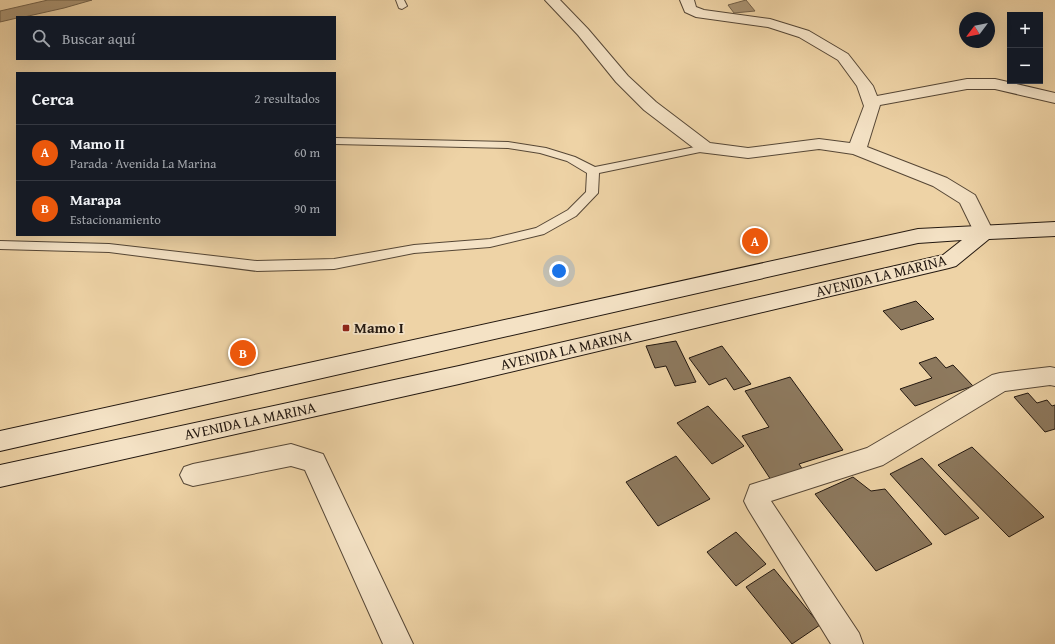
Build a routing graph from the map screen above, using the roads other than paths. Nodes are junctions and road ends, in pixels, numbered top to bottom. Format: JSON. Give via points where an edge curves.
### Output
{"nodes":[{"id":1,"x":552,"y":0,"type":"edge"},
{"id":2,"x":688,"y":0,"type":"edge"},
{"id":3,"x":1055,"y":98,"type":"edge"},
{"id":4,"x":871,"y":102,"type":"junction"},
{"id":5,"x":336,"y":142,"type":"edge"},
{"id":6,"x":705,"y":148,"type":"junction"},
{"id":7,"x":857,"y":149,"type":"junction"},
{"id":8,"x":593,"y":171,"type":"junction"},
{"id":9,"x":1055,"y":229,"type":"edge"},
{"id":10,"x":984,"y":232,"type":"junction"},
{"id":11,"x":0,"y":245,"type":"edge"},
{"id":12,"x":1055,"y":377,"type":"edge"},
{"id":13,"x":0,"y":441,"type":"edge"},
{"id":14,"x":193,"y":475,"type":"dead end"},
{"id":15,"x":0,"y":476,"type":"edge"},
{"id":16,"x":398,"y":644,"type":"edge"},
{"id":17,"x":848,"y":644,"type":"edge"}],
"edges":[{"from":1,"to":6,"type":"street","via":[[622,79],[650,106]]},
{"from":2,"to":4,"type":"street","via":[[690,9],[701,14],[770,24],[804,34],[843,57],[865,86]]},
{"from":3,"to":4,"type":"street","via":[[995,84],[967,84]]},
{"from":4,"to":7,"type":"street","via":[[872,106]]},
{"from":5,"to":8,"type":"lane","via":[[508,145],[542,150],[571,159]]},
{"from":6,"to":7,"type":"street","via":[[748,153],[819,144]]},
{"from":6,"to":8,"type":"lane"},
{"from":7,"to":10,"type":"street","via":[[940,182],[968,199]]},
{"from":8,"to":11,"type":"lane","via":[[592,193],[572,213],[540,231],[490,243],[414,249],[334,264],[257,266],[109,248]]},
{"from":9,"to":10,"type":"street"},
{"from":10,"to":13,"type":"street","name":"AVENIDA LA MARINA","via":[[918,236]]},
{"from":10,"to":15,"type":"street","name":"AVENIDA LA MARINA","via":[[949,261],[459,375]]},
{"from":12,"to":17,"type":"street","via":[[1000,382],[874,457],[759,494],[757,501],[764,513]]},
{"from":14,"to":16,"type":"street","via":[[291,455],[314,462]]}]}
